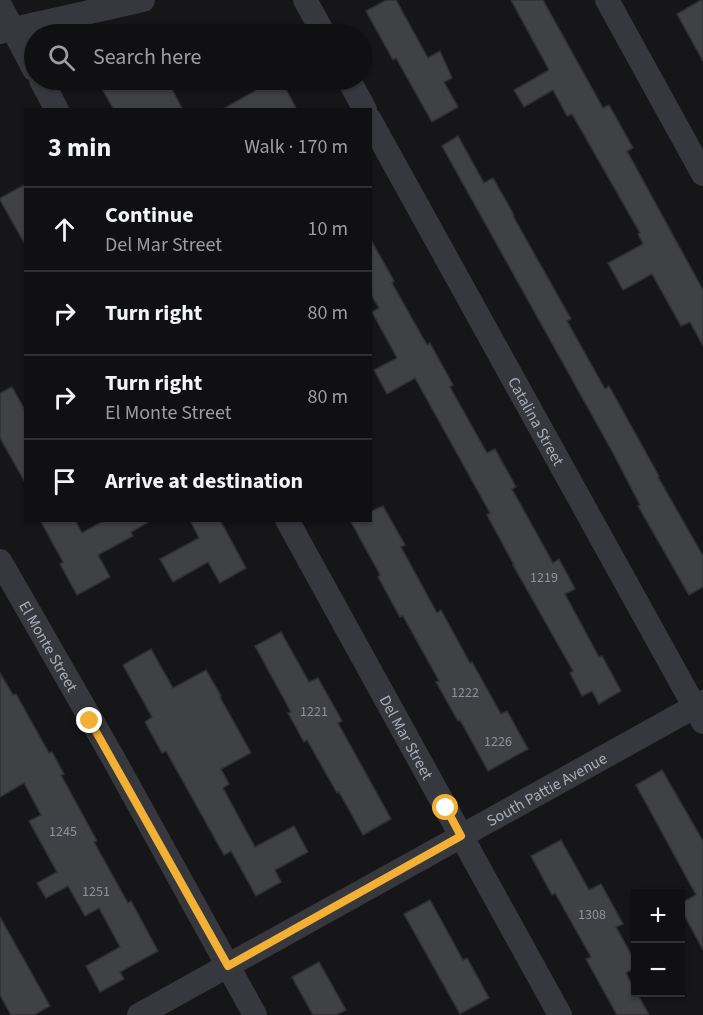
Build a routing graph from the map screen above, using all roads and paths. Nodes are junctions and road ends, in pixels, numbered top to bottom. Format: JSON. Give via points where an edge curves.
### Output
{"nodes":[{"id":1,"x":143,"y":0,"type":"edge"},
{"id":2,"x":305,"y":0,"type":"edge"},
{"id":3,"x":607,"y":0,"type":"edge"},
{"id":4,"x":0,"y":5,"type":"edge"},
{"id":5,"x":38,"y":24,"type":"edge"},
{"id":6,"x":318,"y":24,"type":"edge"},
{"id":7,"x":24,"y":27,"type":"edge"},
{"id":8,"x":7,"y":31,"type":"edge"},
{"id":9,"x":24,"y":55,"type":"edge"},
{"id":10,"x":46,"y":90,"type":"edge"},
{"id":11,"x":354,"y":90,"type":"edge"},
{"id":12,"x":56,"y":108,"type":"edge"},
{"id":13,"x":364,"y":108,"type":"edge"},
{"id":14,"x":372,"y":124,"type":"edge"},
{"id":15,"x":703,"y":174,"type":"edge"},
{"id":16,"x":288,"y":522,"type":"edge"},
{"id":17,"x":0,"y":561,"type":"edge"},
{"id":18,"x":700,"y":710,"type":"edge"},
{"id":19,"x":461,"y":836,"type":"junction"},
{"id":20,"x":228,"y":966,"type":"junction"},
{"id":21,"x":139,"y":1015,"type":"edge"},
{"id":22,"x":255,"y":1015,"type":"edge"},
{"id":23,"x":560,"y":1015,"type":"edge"}],
"edges":[{"from":1,"to":5,"type":"street"},
{"from":2,"to":6,"type":"street"},
{"from":3,"to":15,"type":"street"},
{"from":4,"to":8,"type":"street"},
{"from":7,"to":8,"type":"street"},
{"from":8,"to":9,"type":"street"},
{"from":10,"to":12,"type":"street"},
{"from":11,"to":13,"type":"street"},
{"from":14,"to":18,"type":"street","name":"Catalina Street"},
{"from":16,"to":19,"type":"street","name":"Del Mar Street"},
{"from":17,"to":20,"type":"street","name":"El Monte Street"},
{"from":18,"to":19,"type":"street","name":"South Pattie Avenue"},
{"from":19,"to":20,"type":"street","name":"South Pattie Avenue"},
{"from":19,"to":23,"type":"street","name":"Del Mar Street"},
{"from":20,"to":21,"type":"street","name":"South Pattie Avenue"},
{"from":20,"to":22,"type":"street","name":"El Monte Street"}]}
